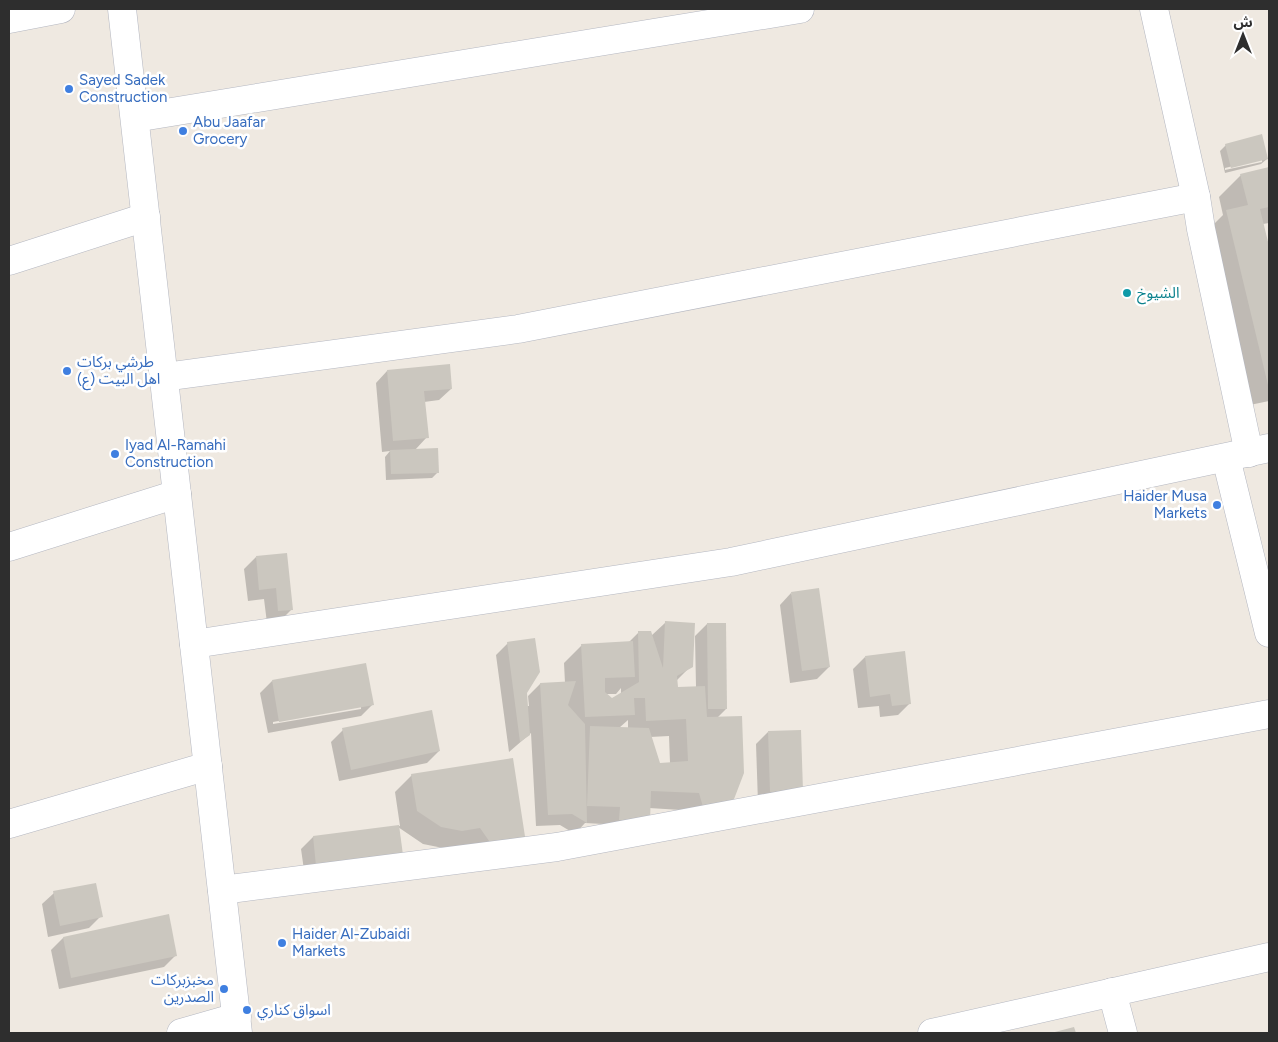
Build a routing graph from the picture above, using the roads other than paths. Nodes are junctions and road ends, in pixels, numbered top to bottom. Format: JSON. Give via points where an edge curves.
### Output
{"nodes":[{"id":1,"x":60,"y":9,"type":"edge"},
{"id":2,"x":122,"y":9,"type":"edge"},
{"id":3,"x":800,"y":9,"type":"edge"},
{"id":4,"x":1154,"y":9,"type":"edge"},
{"id":5,"x":9,"y":19,"type":"edge"},
{"id":6,"x":135,"y":118,"type":"junction"},
{"id":7,"x":1196,"y":197,"type":"junction"},
{"id":8,"x":146,"y":217,"type":"junction"},
{"id":9,"x":9,"y":261,"type":"edge"},
{"id":10,"x":164,"y":377,"type":"junction"},
{"id":11,"x":1248,"y":453,"type":"edge"},
{"id":12,"x":177,"y":494,"type":"junction"},
{"id":13,"x":9,"y":547,"type":"edge"},
{"id":14,"x":1269,"y":633,"type":"edge"},
{"id":15,"x":194,"y":644,"type":"junction"},
{"id":16,"x":1269,"y":714,"type":"edge"},
{"id":17,"x":208,"y":766,"type":"junction"},
{"id":18,"x":9,"y":824,"type":"edge"},
{"id":19,"x":222,"y":890,"type":"junction"},
{"id":20,"x":1269,"y":957,"type":"edge"},
{"id":21,"x":1112,"y":992,"type":"junction"},
{"id":22,"x":237,"y":1025,"type":"edge"},
{"id":23,"x":180,"y":1033,"type":"edge"},
{"id":24,"x":932,"y":1033,"type":"edge"},
{"id":25,"x":1123,"y":1033,"type":"edge"}],
"edges":[{"from":1,"to":5,"type":"street"},
{"from":2,"to":6,"type":"street"},
{"from":3,"to":6,"type":"street"},
{"from":4,"to":7,"type":"street"},
{"from":6,"to":8,"type":"street"},
{"from":7,"to":10,"type":"street","via":[[518,329]]},
{"from":7,"to":11,"type":"street"},
{"from":8,"to":9,"type":"street"},
{"from":8,"to":10,"type":"street"},
{"from":10,"to":12,"type":"street"},
{"from":11,"to":14,"type":"street"},
{"from":11,"to":15,"type":"street","via":[[731,562]]},
{"from":12,"to":13,"type":"street"},
{"from":12,"to":15,"type":"street"},
{"from":15,"to":17,"type":"street"},
{"from":16,"to":19,"type":"street","via":[[557,847]]},
{"from":17,"to":18,"type":"street"},
{"from":17,"to":19,"type":"street"},
{"from":19,"to":22,"type":"street"},
{"from":20,"to":21,"type":"street"},
{"from":21,"to":24,"type":"street"},
{"from":21,"to":25,"type":"street"},
{"from":22,"to":23,"type":"street"}]}
